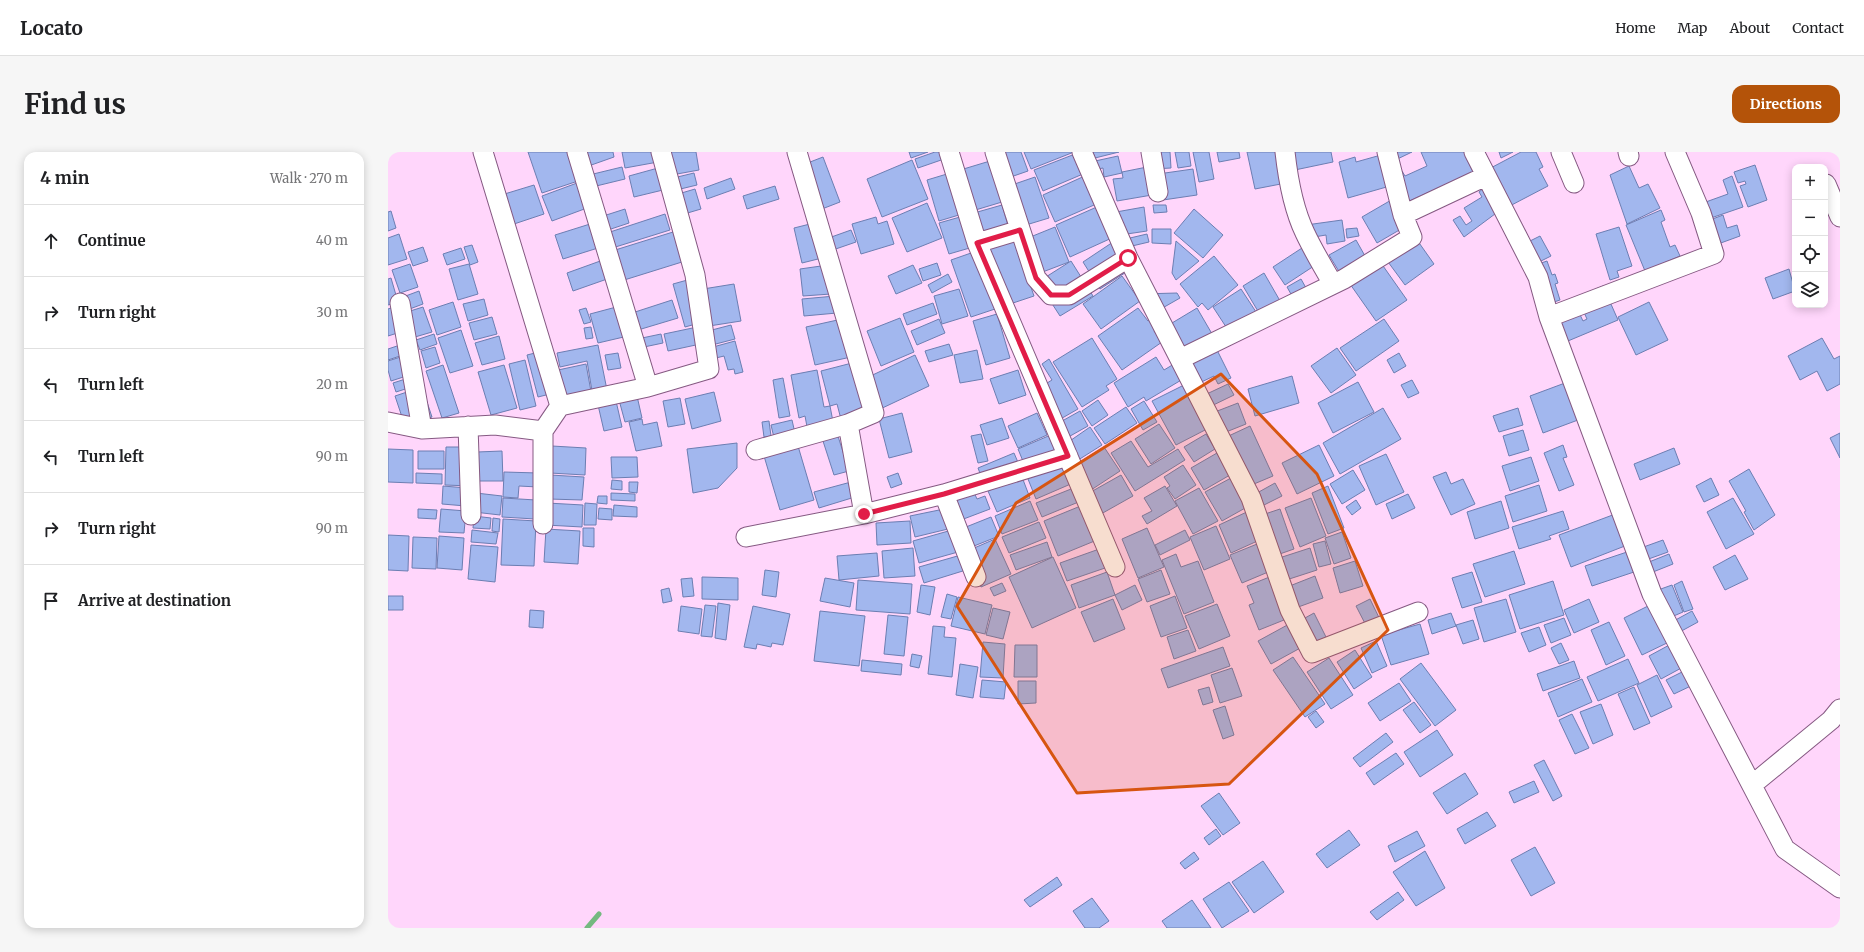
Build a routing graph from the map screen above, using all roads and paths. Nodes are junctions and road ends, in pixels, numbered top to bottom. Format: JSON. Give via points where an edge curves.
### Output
{"nodes":[{"id":1,"x":483,"y":152,"type":"edge"},
{"id":2,"x":577,"y":152,"type":"edge"},
{"id":3,"x":662,"y":152,"type":"edge"},
{"id":4,"x":797,"y":152,"type":"edge"},
{"id":5,"x":949,"y":152,"type":"edge"},
{"id":6,"x":995,"y":152,"type":"edge"},
{"id":7,"x":1082,"y":152,"type":"edge"},
{"id":8,"x":1151,"y":152,"type":"edge"},
{"id":9,"x":1285,"y":152,"type":"edge"},
{"id":10,"x":1387,"y":152,"type":"edge"},
{"id":11,"x":1474,"y":152,"type":"edge"},
{"id":12,"x":1561,"y":152,"type":"edge"},
{"id":13,"x":1675,"y":152,"type":"edge"},
{"id":14,"x":1486,"y":176,"type":"junction"},
{"id":15,"x":1574,"y":183,"type":"dead end"},
{"id":16,"x":1828,"y":189,"type":"edge"},
{"id":17,"x":1158,"y":192,"type":"dead end"},
{"id":18,"x":1403,"y":215,"type":"junction"},
{"id":19,"x":1840,"y":217,"type":"edge"},
{"id":20,"x":1020,"y":230,"type":"junction"},
{"id":21,"x":977,"y":243,"type":"junction"},
{"id":22,"x":1128,"y":258,"type":"junction"},
{"id":23,"x":1333,"y":284,"type":"junction"},
{"id":24,"x":400,"y":303,"type":"dead end"},
{"id":25,"x":1549,"y":317,"type":"junction"},
{"id":26,"x":1180,"y":359,"type":"junction"},
{"id":27,"x":648,"y":387,"type":"junction"},
{"id":28,"x":560,"y":406,"type":"junction"},
{"id":29,"x":388,"y":422,"type":"edge"},
{"id":30,"x":848,"y":424,"type":"junction"},
{"id":31,"x":468,"y":426,"type":"junction"},
{"id":32,"x":422,"y":429,"type":"junction"},
{"id":33,"x":543,"y":431,"type":"junction"},
{"id":34,"x":756,"y":450,"type":"dead end"},
{"id":35,"x":1068,"y":456,"type":"junction"},
{"id":36,"x":944,"y":494,"type":"junction"},
{"id":37,"x":864,"y":514,"type":"junction"},
{"id":38,"x":471,"y":515,"type":"dead end"},
{"id":39,"x":543,"y":524,"type":"dead end"},
{"id":40,"x":746,"y":537,"type":"dead end"},
{"id":41,"x":1115,"y":567,"type":"dead end"},
{"id":42,"x":976,"y":577,"type":"dead end"},
{"id":43,"x":1418,"y":612,"type":"dead end"},
{"id":44,"x":1837,"y":718,"type":"edge"},
{"id":45,"x":1752,"y":785,"type":"junction"},
{"id":46,"x":1840,"y":888,"type":"edge"}],
"edges":[{"from":1,"to":28,"type":"street"},
{"from":2,"to":27,"type":"street"},
{"from":3,"to":27,"type":"street","via":[[695,275],[710,369]]},
{"from":4,"to":30,"type":"street","via":[[874,413]]},
{"from":5,"to":21,"type":"street"},
{"from":6,"to":20,"type":"street"},
{"from":7,"to":22,"type":"street"},
{"from":8,"to":17,"type":"street"},
{"from":9,"to":23,"type":"street","via":[[1297,212],[1304,232]]},
{"from":10,"to":18,"type":"street"},
{"from":11,"to":14,"type":"street"},
{"from":12,"to":15,"type":"street"},
{"from":13,"to":25,"type":"street","via":[[1701,213],[1714,254]]},
{"from":14,"to":18,"type":"street"},
{"from":14,"to":25,"type":"street","via":[[1538,278]]},
{"from":16,"to":19,"type":"street"},
{"from":18,"to":23,"type":"street","via":[[1412,237]]},
{"from":20,"to":21,"type":"street"},
{"from":20,"to":22,"type":"street","via":[[1036,278],[1051,295],[1069,295]]},
{"from":21,"to":35,"type":"street"},
{"from":22,"to":26,"type":"street"},
{"from":23,"to":26,"type":"street"},
{"from":24,"to":32,"type":"street"},
{"from":25,"to":45,"type":"street","via":[[1652,594]]},
{"from":26,"to":43,"type":"street","via":[[1251,498],[1290,610],[1312,653]]},
{"from":27,"to":28,"type":"street"},
{"from":28,"to":33,"type":"street"},
{"from":29,"to":32,"type":"street"},
{"from":30,"to":34,"type":"street"},
{"from":30,"to":37,"type":"street"},
{"from":31,"to":32,"type":"street"},
{"from":31,"to":33,"type":"street","via":[[495,425]]},
{"from":31,"to":38,"type":"street"},
{"from":33,"to":39,"type":"street"},
{"from":35,"to":36,"type":"street"},
{"from":35,"to":41,"type":"street"},
{"from":36,"to":37,"type":"street"},
{"from":36,"to":42,"type":"street"},
{"from":37,"to":40,"type":"street"},
{"from":44,"to":45,"type":"street"},
{"from":45,"to":46,"type":"street","via":[[1785,849]]}]}
